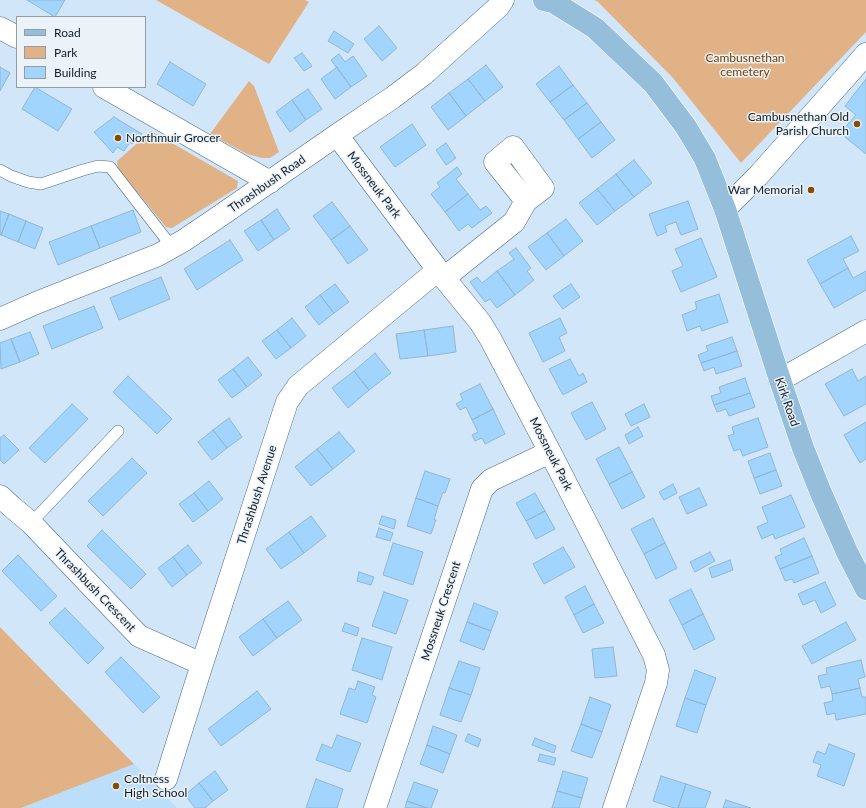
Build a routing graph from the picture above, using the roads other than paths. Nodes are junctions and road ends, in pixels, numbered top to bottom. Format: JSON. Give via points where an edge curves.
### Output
{"nodes":[{"id":1,"x":503,"y":0,"type":"edge"},
{"id":2,"x":551,"y":1,"type":"edge"},
{"id":3,"x":0,"y":28,"type":"edge"},
{"id":4,"x":16,"y":37,"type":"edge"},
{"id":5,"x":866,"y":54,"type":"edge"},
{"id":6,"x":106,"y":88,"type":"edge"},
{"id":7,"x":336,"y":135,"type":"junction"},
{"id":8,"x":0,"y":170,"type":"edge"},
{"id":9,"x":270,"y":182,"type":"junction"},
{"id":10,"x":526,"y":202,"type":"dead end"},
{"id":11,"x":725,"y":208,"type":"junction"},
{"id":12,"x":172,"y":247,"type":"junction"},
{"id":13,"x":441,"y":274,"type":"junction"},
{"id":14,"x":0,"y":319,"type":"edge"},
{"id":15,"x":866,"y":331,"type":"edge"},
{"id":16,"x":780,"y":380,"type":"junction"},
{"id":17,"x":118,"y":431,"type":"dead end"},
{"id":18,"x":550,"y":452,"type":"junction"},
{"id":19,"x":4,"y":506,"type":"edge"},
{"id":20,"x":31,"y":523,"type":"junction"},
{"id":21,"x":866,"y":589,"type":"edge"},
{"id":22,"x":202,"y":664,"type":"junction"},
{"id":23,"x":166,"y":779,"type":"dead end"},
{"id":24,"x":376,"y":808,"type":"edge"},
{"id":25,"x":614,"y":808,"type":"edge"}],
"edges":[{"from":1,"to":7,"type":"street","name":"Thrashbush Road","via":[[424,74]]},
{"from":2,"to":11,"type":"main road","name":"Kirk Road","via":[[595,28],[653,82],[705,158]]},
{"from":3,"to":4,"type":"street"},
{"from":5,"to":11,"type":"street","via":[[758,176]]},
{"from":6,"to":9,"type":"street"},
{"from":7,"to":9,"type":"street","name":"Thrashbush Road"},
{"from":7,"to":13,"type":"street","name":"Mossneuk Park"},
{"from":8,"to":12,"type":"lane","via":[[28,182],[41,184],[98,166],[110,168]]},
{"from":9,"to":12,"type":"street","name":"Thrashbush Road"},
{"from":10,"to":13,"type":"street","name":"Thrashbush Avenue","via":[[514,222]]},
{"from":11,"to":16,"type":"main road","name":"Kirk Road"},
{"from":12,"to":14,"type":"street","name":"Thrashbush Road"},
{"from":13,"to":18,"type":"street","name":"Mossneuk Park","via":[[490,338]]},
{"from":13,"to":22,"type":"street","name":"Thrashbush Avenue","via":[[298,386],[287,402]]},
{"from":15,"to":16,"type":"street"},
{"from":16,"to":21,"type":"main road","name":"Kirk Road","via":[[821,493]]},
{"from":17,"to":20,"type":"lane"},
{"from":18,"to":24,"type":"street","name":"Mossneuk Crescent","via":[[490,480],[482,489]]},
{"from":18,"to":25,"type":"street","name":"Mossneuk Park","via":[[654,654],[658,670],[656,683]]},
{"from":19,"to":20,"type":"street","name":"Thrashbush Crescent"},
{"from":20,"to":22,"type":"street","name":"Thrashbush Crescent","via":[[139,636]]},
{"from":22,"to":23,"type":"street","name":"Thrashbush Avenue"}]}
